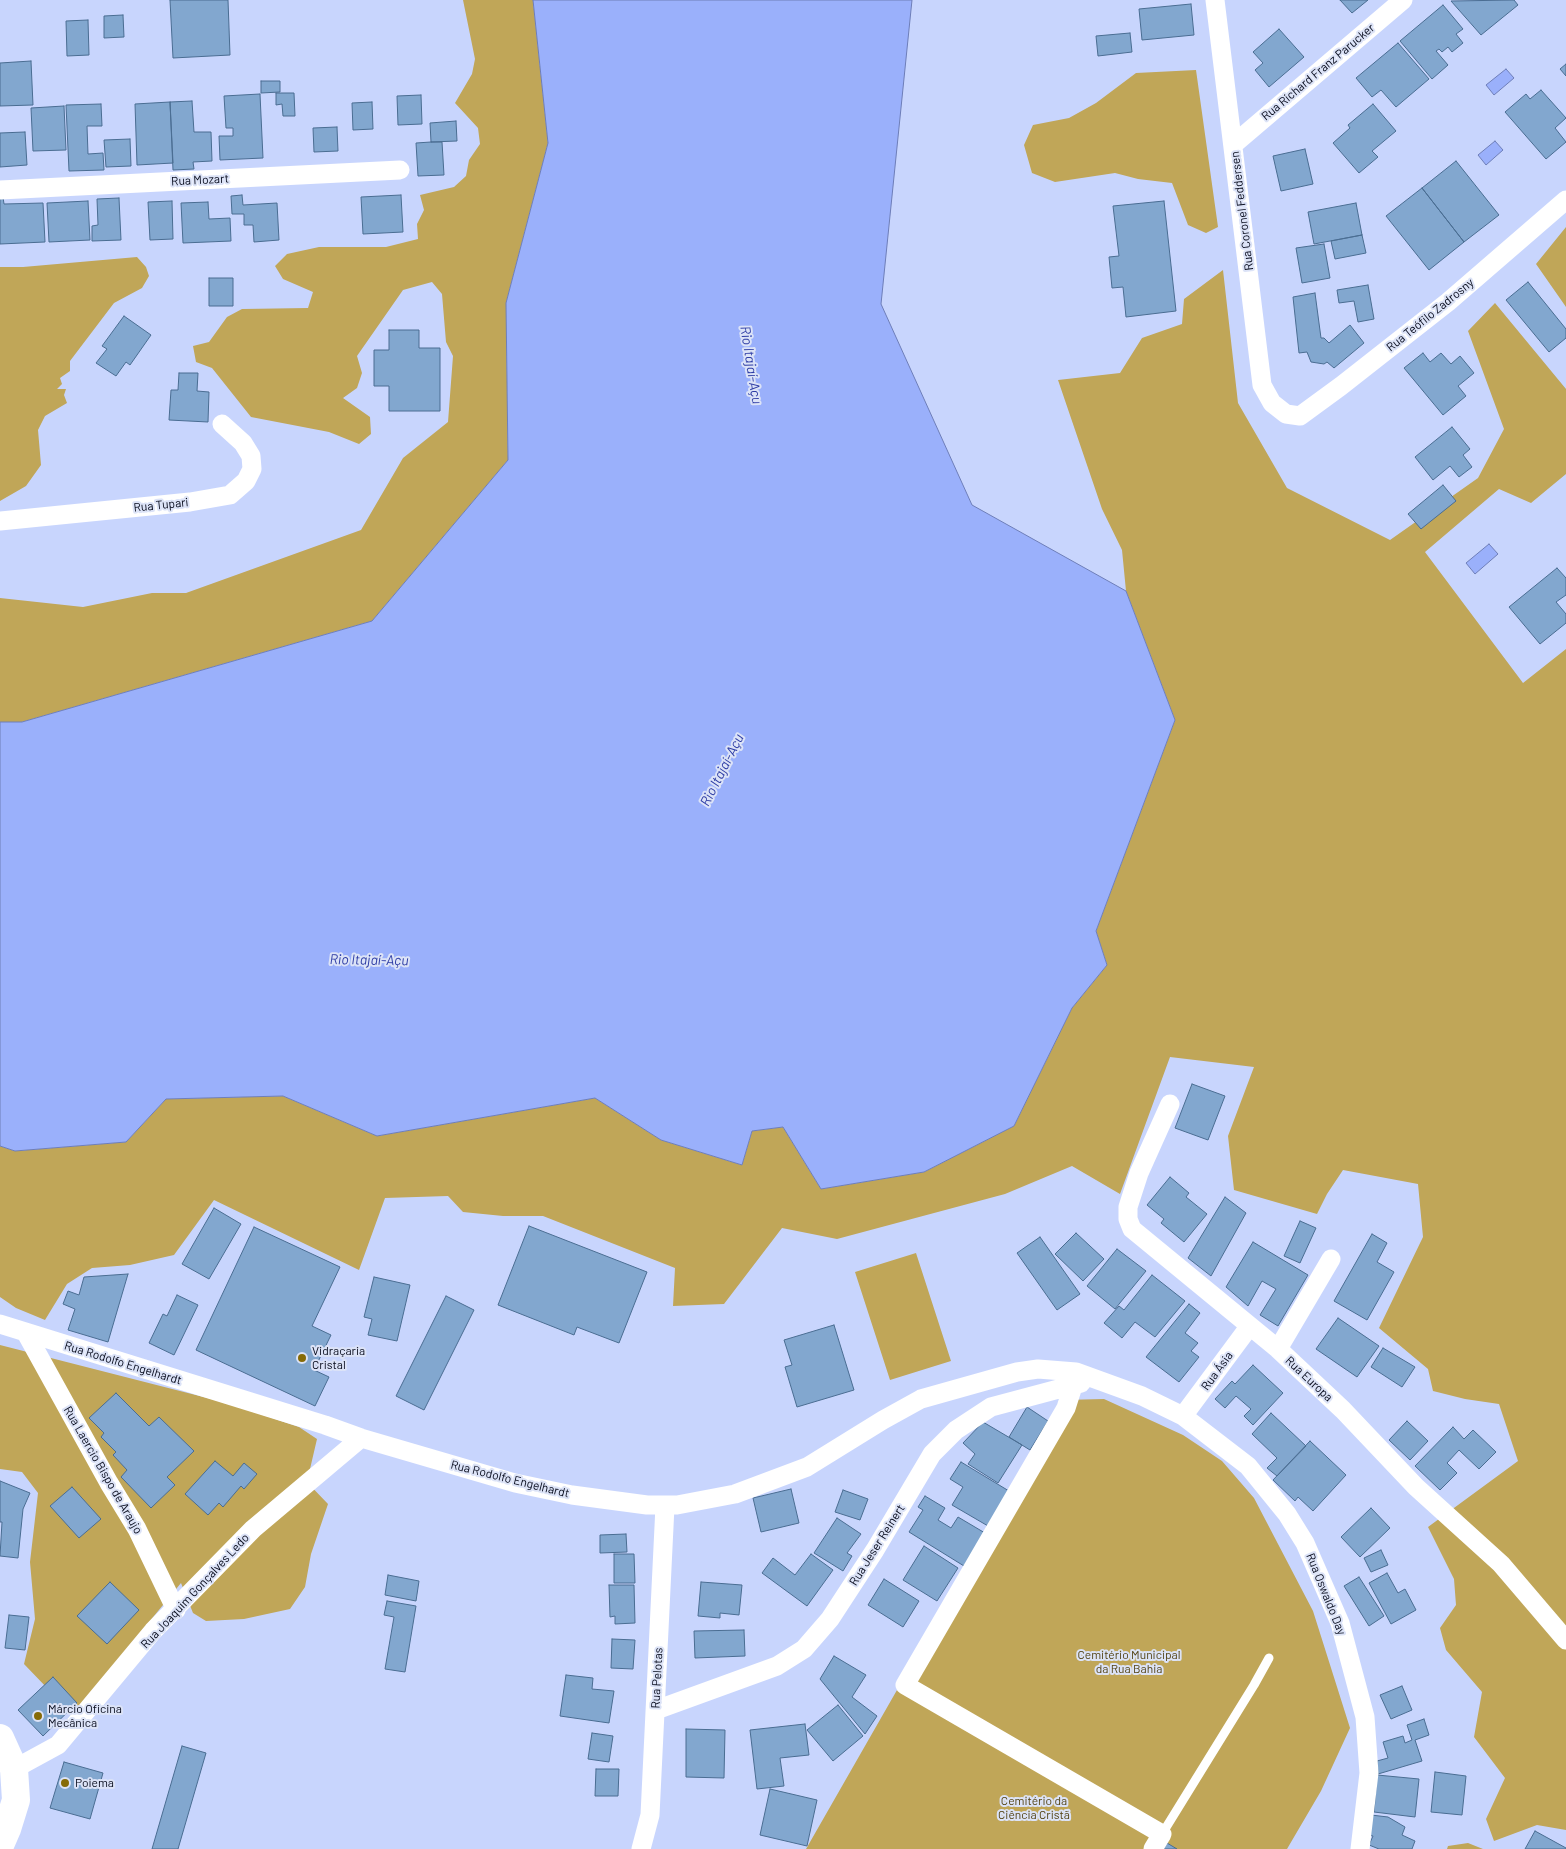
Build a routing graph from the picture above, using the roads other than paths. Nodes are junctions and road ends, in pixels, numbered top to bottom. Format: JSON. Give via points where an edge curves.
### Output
{"nodes":[{"id":1,"x":1215,"y":0,"type":"edge"},
{"id":2,"x":1403,"y":0,"type":"edge"},
{"id":3,"x":1234,"y":144,"type":"junction"},
{"id":4,"x":400,"y":170,"type":"dead end"},
{"id":5,"x":0,"y":190,"type":"edge"},
{"id":6,"x":1566,"y":200,"type":"edge"},
{"id":7,"x":1286,"y":414,"type":"joint"},
{"id":8,"x":222,"y":424,"type":"dead end"},
{"id":9,"x":0,"y":520,"type":"edge"},
{"id":10,"x":1170,"y":1104,"type":"dead end"},
{"id":11,"x":1331,"y":1259,"type":"dead end"},
{"id":12,"x":0,"y":1324,"type":"edge"},
{"id":13,"x":1250,"y":1327,"type":"junction"},
{"id":14,"x":26,"y":1333,"type":"junction"},
{"id":15,"x":1278,"y":1350,"type":"junction"},
{"id":16,"x":1093,"y":1377,"type":"junction"},
{"id":17,"x":1073,"y":1386,"type":"junction"},
{"id":18,"x":1183,"y":1416,"type":"junction"},
{"id":19,"x":361,"y":1438,"type":"junction"},
{"id":20,"x":665,"y":1506,"type":"junction"},
{"id":21,"x":176,"y":1610,"type":"junction"},
{"id":22,"x":1566,"y":1640,"type":"edge"},
{"id":23,"x":1269,"y":1658,"type":"dead end"},
{"id":24,"x":656,"y":1710,"type":"junction"},
{"id":25,"x":0,"y":1738,"type":"edge"},
{"id":26,"x":5,"y":1774,"type":"edge"},
{"id":27,"x":1157,"y":1842,"type":"edge"},
{"id":28,"x":0,"y":1845,"type":"edge"},
{"id":29,"x":641,"y":1849,"type":"edge"},
{"id":30,"x":1360,"y":1849,"type":"edge"}],
"edges":[{"from":1,"to":3,"type":"street","name":"Rua Coronel Feddersen"},
{"from":2,"to":3,"type":"street","name":"Rua Richard Franz Parucker"},
{"from":3,"to":7,"type":"street","name":"Rua Coronel Feddersen","via":[[1262,385],[1272,403]]},
{"from":4,"to":5,"type":"street","name":"Rua Mozart"},
{"from":6,"to":7,"type":"street","name":"Rua Teófilo Zadrosny","via":[[1448,302],[1341,386],[1300,416]]},
{"from":8,"to":9,"type":"street","name":"Rua Tupari","via":[[243,442],[251,456],[252,469],[246,481],[230,495],[190,502]]},
{"from":10,"to":13,"type":"street","name":"Rua Europa","via":[[1140,1173],[1128,1207],[1128,1219],[1132,1229]]},
{"from":11,"to":15,"type":"street"},
{"from":12,"to":14,"type":"street","name":"Rua Rodolfo Engelhardt"},
{"from":13,"to":15,"type":"street","name":"Rua Europa"},
{"from":13,"to":18,"type":"street","name":"Rua Ásia"},
{"from":14,"to":19,"type":"street","name":"Rua Rodolfo Engelhardt"},
{"from":14,"to":21,"type":"street","name":"Rua Laercio Bispo de Araujo","via":[[138,1529]]},
{"from":15,"to":22,"type":"street","name":"Rua Europa","via":[[1343,1410],[1416,1487],[1501,1564]]},
{"from":16,"to":17,"type":"street","name":"Rua Jeser Reinert"},
{"from":16,"to":18,"type":"street","name":"Rua Rodolfo Engelhardt"},
{"from":16,"to":20,"type":"street","name":"Rua Rodolfo Engelhardt","via":[[1067,1370],[1038,1369],[930,1396],[807,1466],[735,1494]]},
{"from":17,"to":24,"type":"street","name":"Rua Jeser Reinert","via":[[991,1407],[956,1430],[932,1454],[830,1619],[804,1649],[777,1666]]},
{"from":17,"to":27,"type":"street","via":[[1066,1408],[905,1684]]},
{"from":18,"to":30,"type":"street","name":"Rua Oswaldo Day","via":[[1248,1466],[1287,1514],[1305,1543],[1340,1623],[1365,1718],[1368,1745],[1370,1773]]},
{"from":19,"to":20,"type":"street","name":"Rua Rodolfo Engelhardt","via":[[534,1487]]},
{"from":19,"to":21,"type":"street","name":"Rua Joaquim Gonçalves Ledo","via":[[253,1529]]},
{"from":20,"to":24,"type":"street","name":"Rua Pelotas"},
{"from":21,"to":26,"type":"street","name":"Rua Joaquim Gonçalves Ledo","via":[[153,1631],[58,1745]]},
{"from":23,"to":27,"type":"lane"},
{"from":24,"to":29,"type":"street","name":"Rua Pelotas","via":[[650,1815]]},
{"from":25,"to":26,"type":"main road"},
{"from":26,"to":28,"type":"main road","via":[[16,1800]]}]}
